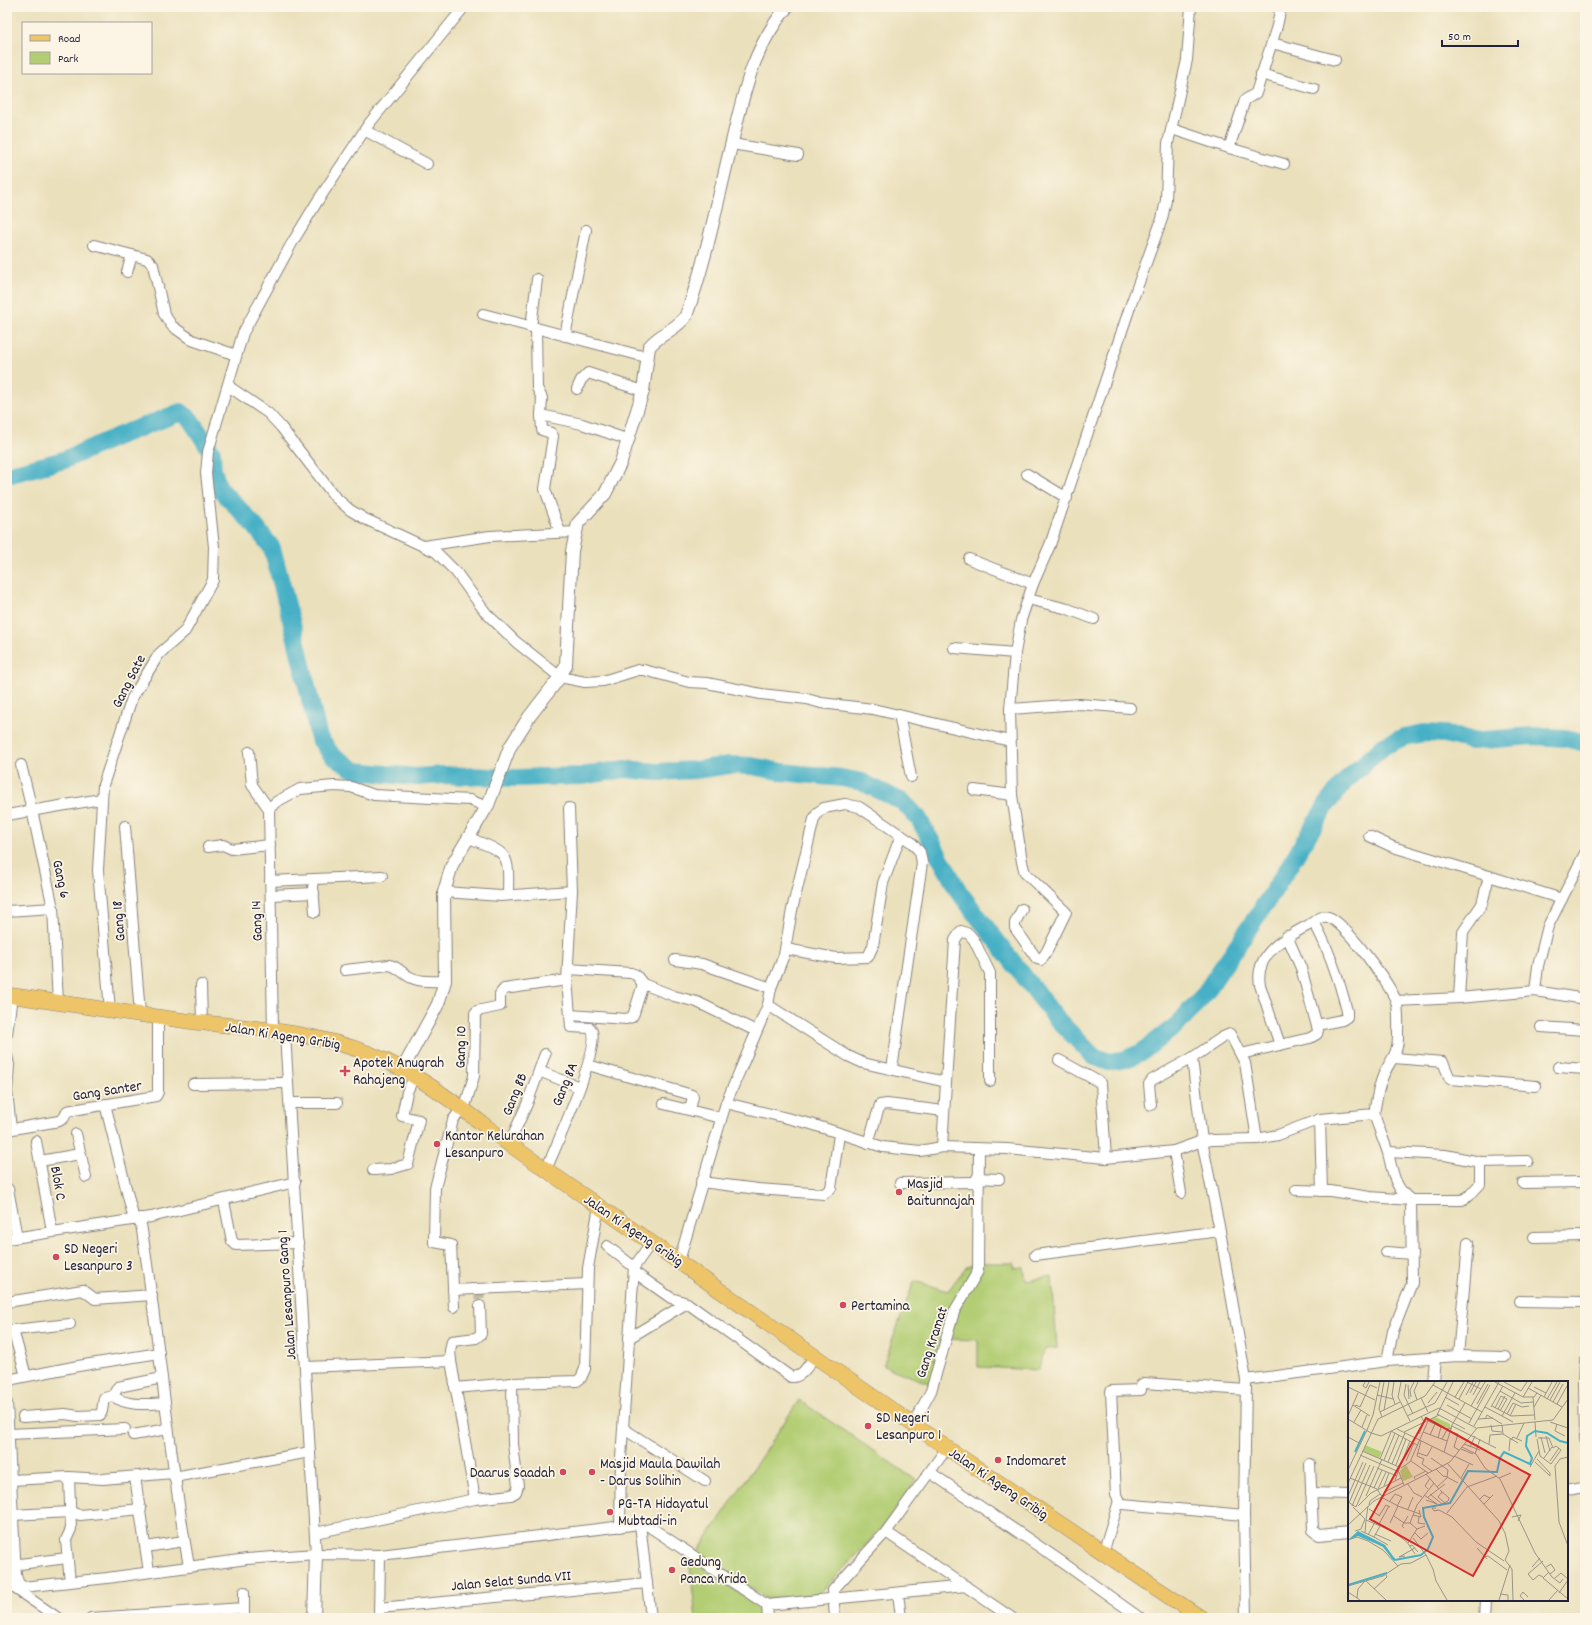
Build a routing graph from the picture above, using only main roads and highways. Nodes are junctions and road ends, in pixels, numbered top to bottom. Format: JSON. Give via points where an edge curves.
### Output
{"nodes":[{"id":1,"x":9,"y":995,"type":"edge"},
{"id":2,"x":1201,"y":1618,"type":"edge"}],
"edges":[{"from":1,"to":2,"type":"main road","name":"Jalan Ki Ageng Gribig","via":[[279,1032],[340,1043],[408,1073],[947,1448]]}]}
